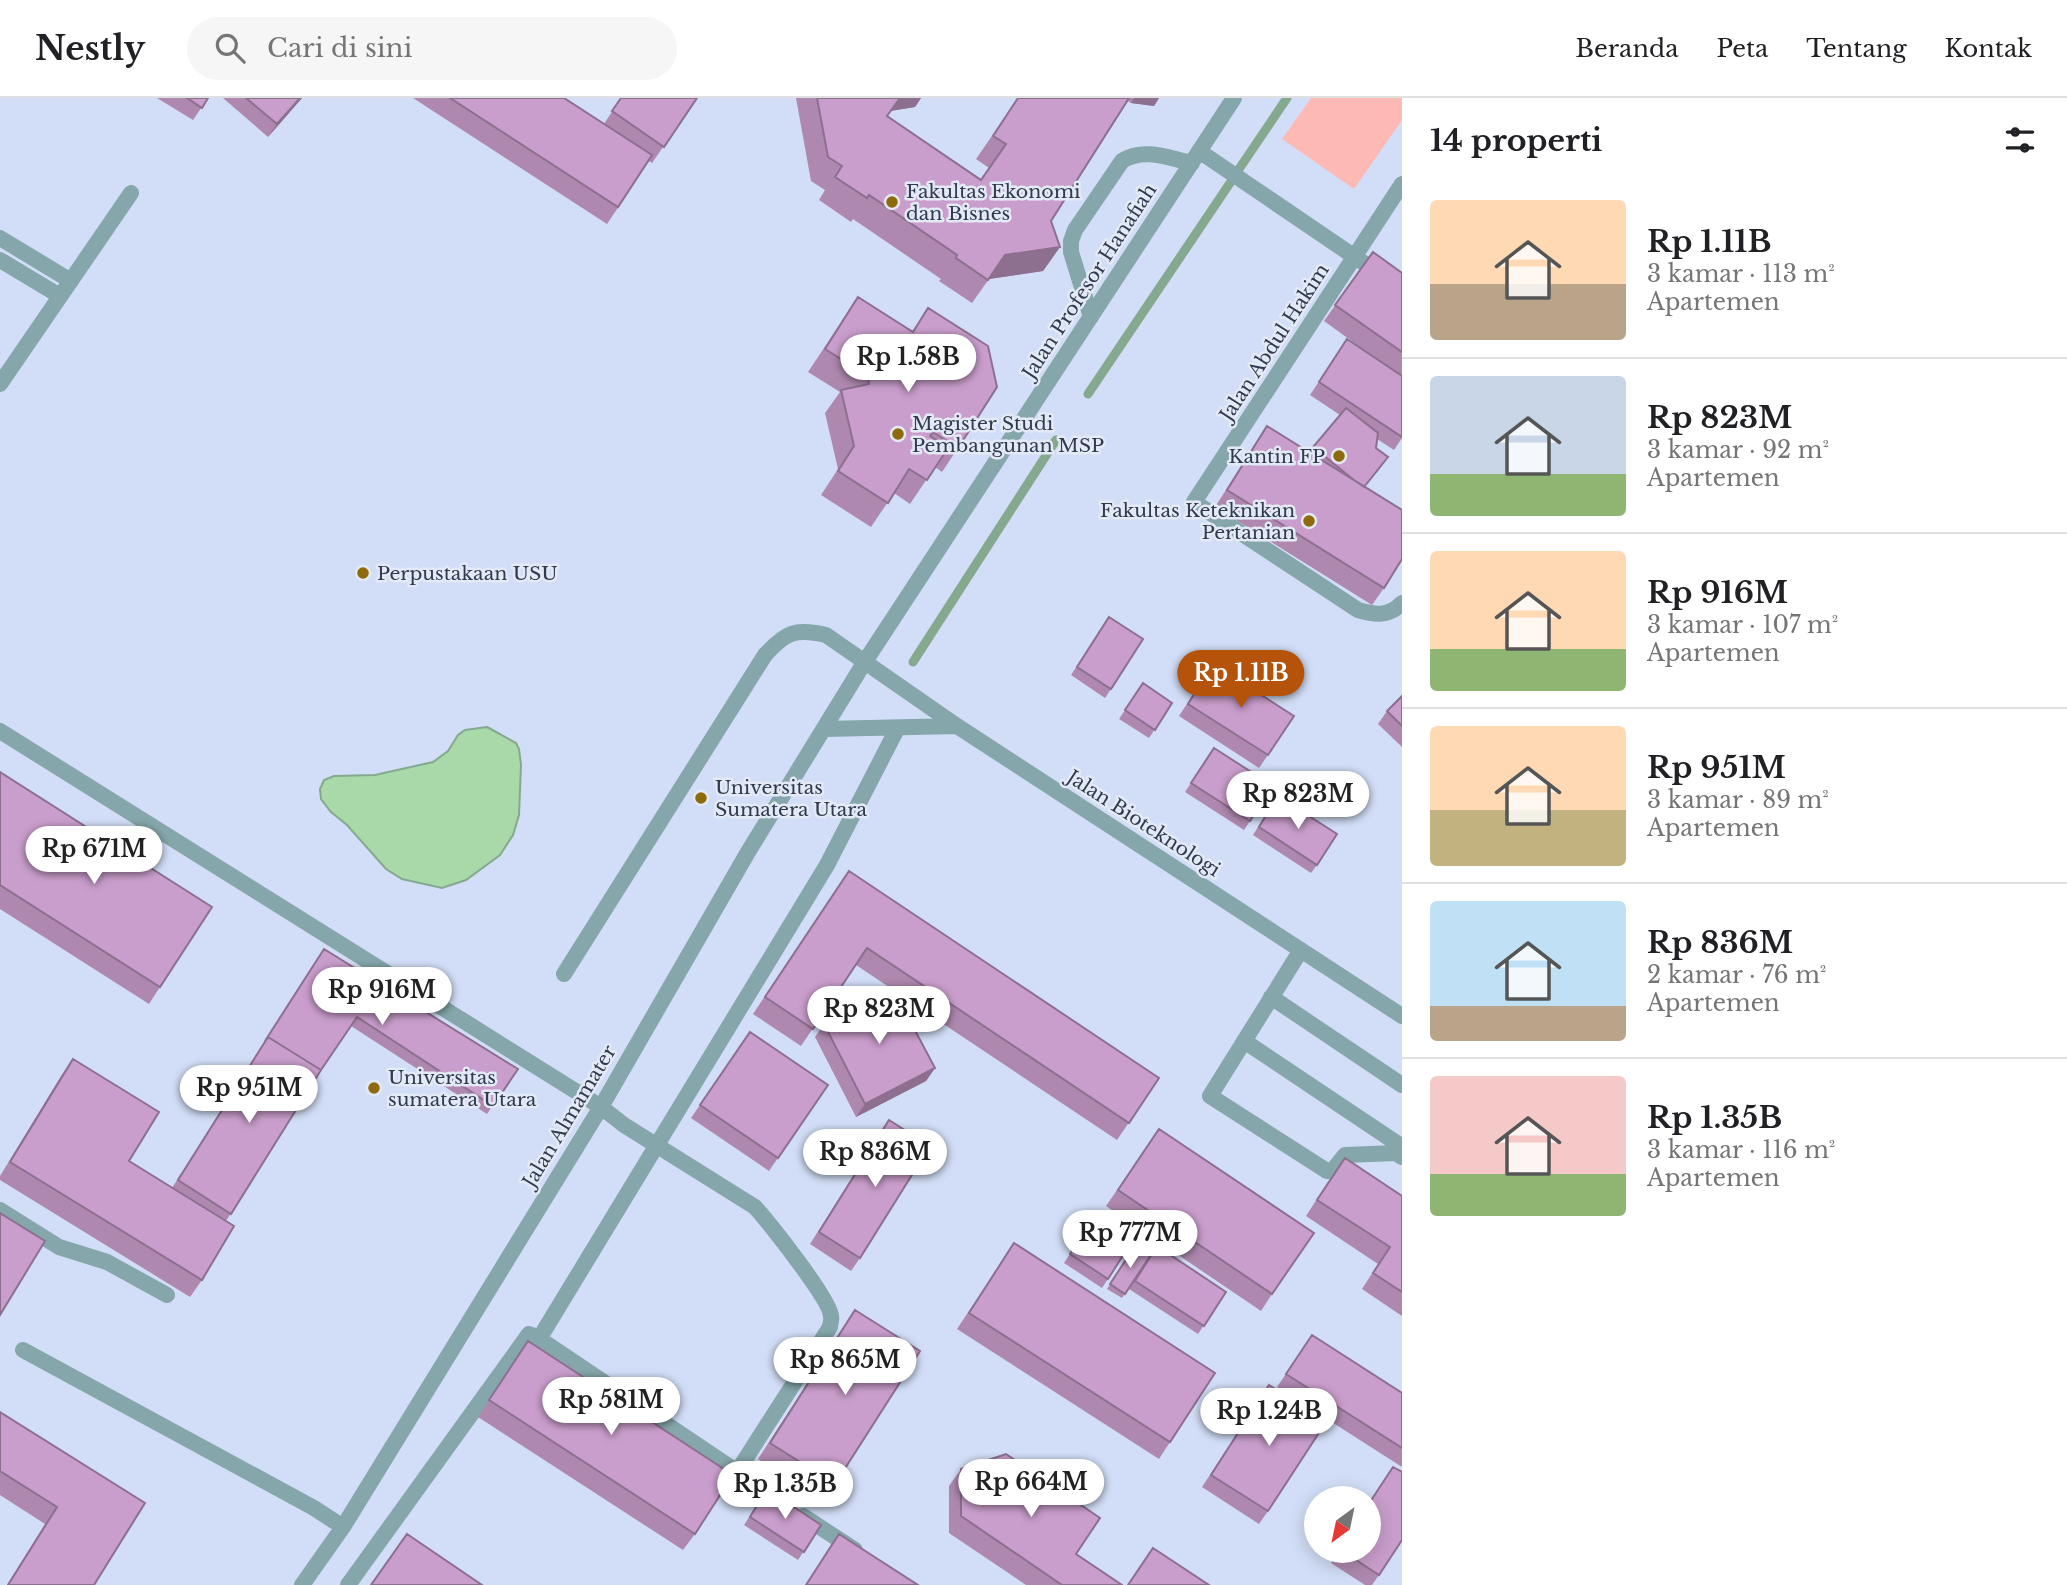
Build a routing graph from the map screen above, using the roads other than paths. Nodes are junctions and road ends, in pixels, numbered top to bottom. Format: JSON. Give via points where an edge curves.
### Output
{"nodes":[{"id":1,"x":1234,"y":98,"type":"edge"},
{"id":2,"x":1196,"y":157,"type":"junction"},
{"id":3,"x":1402,"y":184,"type":"edge"},
{"id":4,"x":131,"y":193,"type":"dead end"},
{"id":5,"x":0,"y":238,"type":"edge"},
{"id":6,"x":1355,"y":256,"type":"junction"},
{"id":7,"x":0,"y":260,"type":"edge"},
{"id":8,"x":71,"y":281,"type":"junction"},
{"id":9,"x":1402,"y":289,"type":"edge"},
{"id":10,"x":60,"y":296,"type":"junction"},
{"id":11,"x":1091,"y":317,"type":"junction"},
{"id":12,"x":0,"y":384,"type":"edge"},
{"id":13,"x":1402,"y":603,"type":"edge"},
{"id":14,"x":864,"y":663,"type":"junction"},
{"id":15,"x":957,"y":726,"type":"junction"},
{"id":16,"x":824,"y":729,"type":"junction"},
{"id":17,"x":897,"y":729,"type":"junction"},
{"id":18,"x":0,"y":731,"type":"edge"},
{"id":19,"x":1301,"y":950,"type":"junction"},
{"id":20,"x":564,"y":974,"type":"dead end"},
{"id":21,"x":1271,"y":998,"type":"junction"},
{"id":22,"x":1402,"y":1016,"type":"edge"},
{"id":23,"x":1244,"y":1041,"type":"junction"},
{"id":24,"x":1402,"y":1085,"type":"edge"},
{"id":25,"x":601,"y":1107,"type":"junction"},
{"id":26,"x":657,"y":1146,"type":"junction"},
{"id":27,"x":1400,"y":1150,"type":"edge"},
{"id":28,"x":0,"y":1210,"type":"edge"},
{"id":29,"x":167,"y":1295,"type":"dead end"},
{"id":30,"x":539,"y":1339,"type":"junction"},
{"id":31,"x":23,"y":1350,"type":"dead end"},
{"id":32,"x":737,"y":1472,"type":"junction"},
{"id":33,"x":343,"y":1527,"type":"junction"},
{"id":34,"x":873,"y":1562,"type":"edge"},
{"id":35,"x":302,"y":1585,"type":"edge"},
{"id":36,"x":348,"y":1585,"type":"edge"}],
"edges":[{"from":1,"to":2,"type":"lane","name":"Jalan Profesor Hanafiah"},
{"from":2,"to":6,"type":"lane","name":"Jalan Abdul Hakim"},
{"from":2,"to":11,"type":"lane","name":"Jalan Profesor Hanafiah"},
{"from":2,"to":11,"type":"lane","via":[[1131,155],[1122,161],[1075,230],[1071,252]]},
{"from":3,"to":6,"type":"lane"},
{"from":4,"to":8,"type":"lane"},
{"from":5,"to":8,"type":"lane"},
{"from":6,"to":9,"type":"lane"},
{"from":6,"to":13,"type":"lane","name":"Jalan Abdul Hakim","via":[[1194,502],[1358,610],[1376,615],[1395,611]]},
{"from":7,"to":10,"type":"lane"},
{"from":8,"to":10,"type":"lane"},
{"from":10,"to":12,"type":"lane"},
{"from":11,"to":14,"type":"lane","name":"Jalan Profesor Hanafiah"},
{"from":14,"to":15,"type":"lane","name":"Jalan Bioteknologi"},
{"from":14,"to":16,"type":"lane","name":"Jalan Almamater"},
{"from":14,"to":20,"type":"lane","name":"Jalan Bioteknologi","via":[[826,635],[804,630],[783,636],[765,655]]},
{"from":15,"to":17,"type":"lane"},
{"from":15,"to":19,"type":"lane","name":"Jalan Bioteknologi"},
{"from":16,"to":17,"type":"lane"},
{"from":16,"to":25,"type":"lane","name":"Jalan Almamater"},
{"from":17,"to":26,"type":"lane","via":[[827,865]]},
{"from":18,"to":25,"type":"lane"},
{"from":19,"to":21,"type":"lane"},
{"from":19,"to":22,"type":"lane","name":"Jalan Bioteknologi"},
{"from":21,"to":23,"type":"lane"},
{"from":21,"to":24,"type":"lane"},
{"from":23,"to":27,"type":"lane"},
{"from":23,"to":27,"type":"lane","via":[[1210,1096],[1327,1171],[1345,1155]]},
{"from":25,"to":26,"type":"lane"},
{"from":25,"to":33,"type":"lane","name":"Jalan Almamater"},
{"from":26,"to":30,"type":"lane"},
{"from":26,"to":32,"type":"lane","via":[[755,1208],[832,1315],[830,1327]]},
{"from":28,"to":29,"type":"lane","via":[[59,1247],[107,1262]]},
{"from":30,"to":32,"type":"lane"},
{"from":30,"to":36,"type":"lane","via":[[525,1336]]},
{"from":31,"to":33,"type":"lane"},
{"from":32,"to":34,"type":"lane"},
{"from":33,"to":35,"type":"lane","name":"Jalan Almamater"}]}
